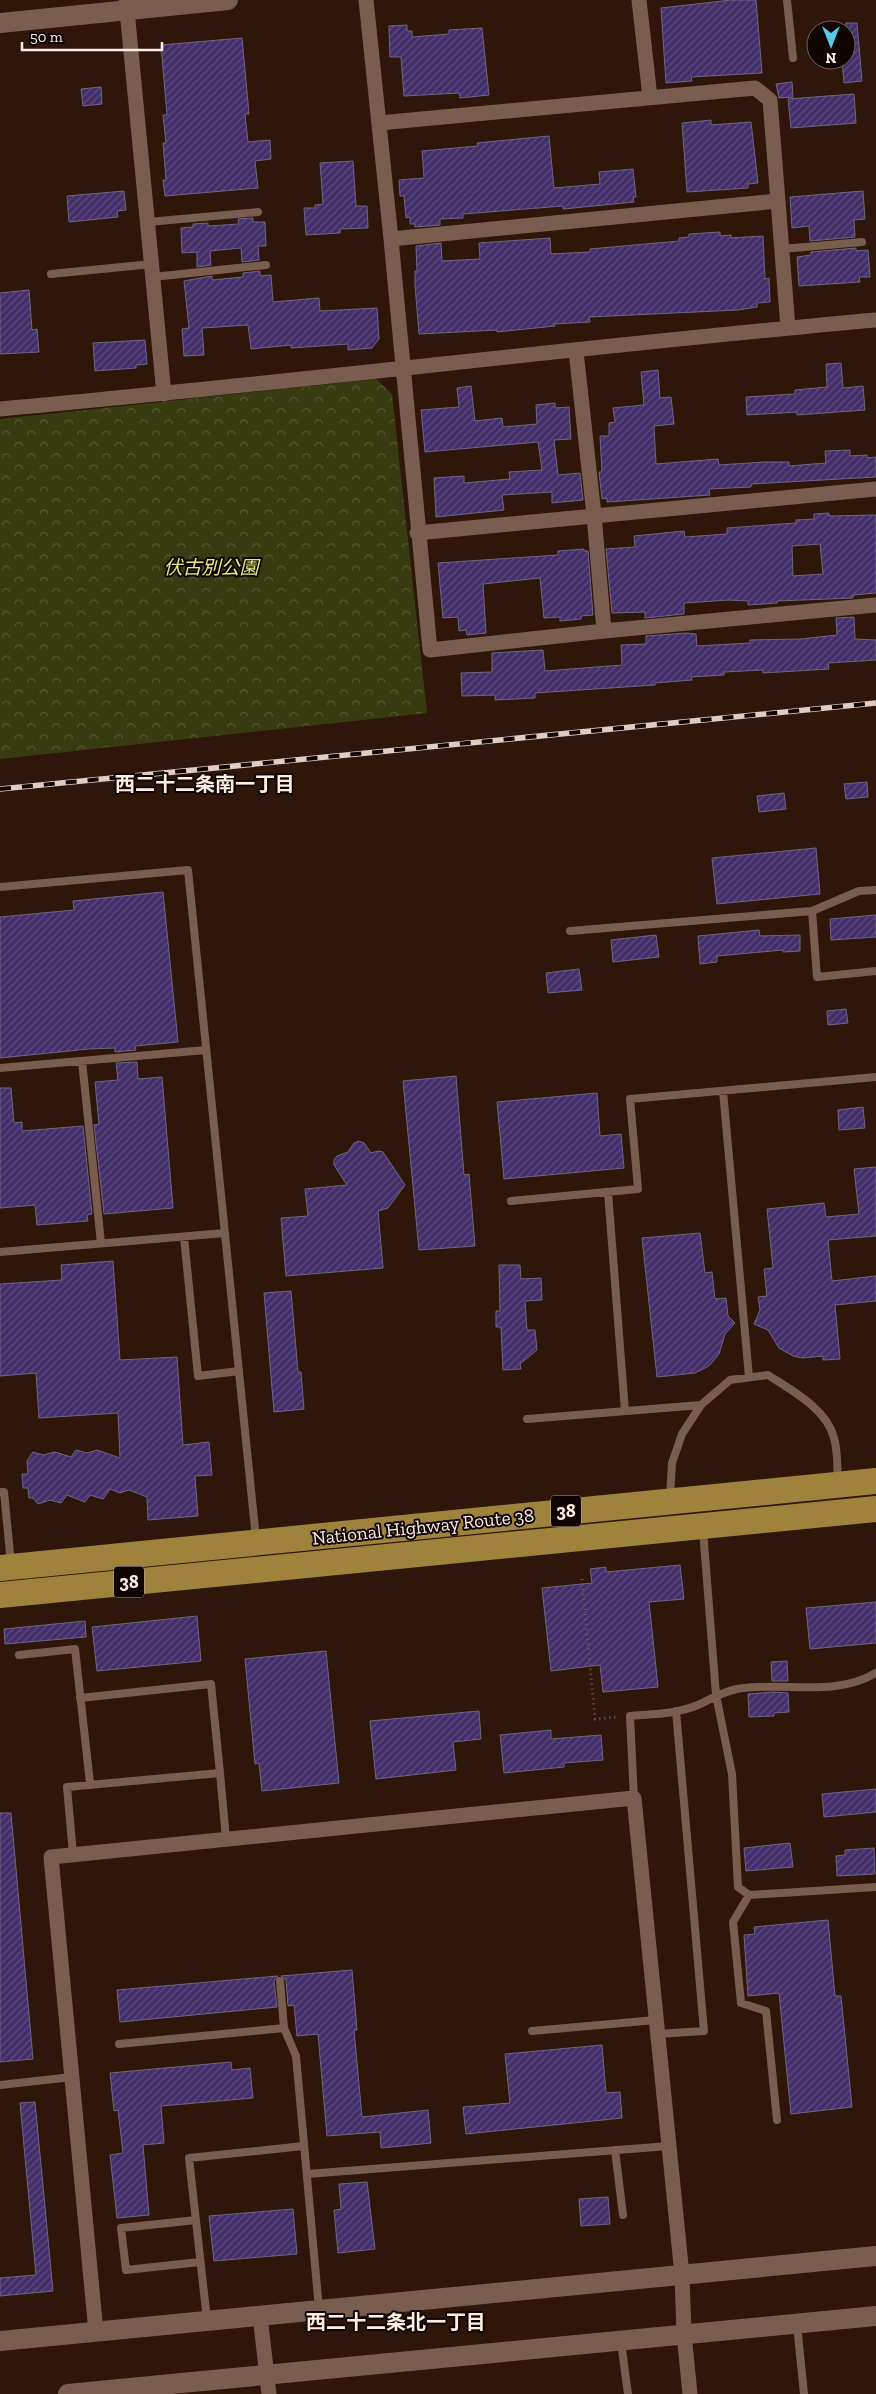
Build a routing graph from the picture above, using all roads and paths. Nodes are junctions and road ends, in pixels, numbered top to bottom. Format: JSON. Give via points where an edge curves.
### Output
{"nodes":[{"id":1,"x":228,"y":0,"type":"edge"},
{"id":2,"x":366,"y":0,"type":"edge"},
{"id":3,"x":639,"y":0,"type":"edge"},
{"id":4,"x":787,"y":0,"type":"edge"},
{"id":5,"x":126,"y":5,"type":"edge"},
{"id":6,"x":0,"y":23,"type":"edge"},
{"id":7,"x":793,"y":58,"type":"dead end"},
{"id":8,"x":650,"y":97,"type":"junction"},
{"id":9,"x":379,"y":123,"type":"junction"},
{"id":10,"x":778,"y":201,"type":"junction"},
{"id":11,"x":258,"y":212,"type":"dead end"},
{"id":12,"x":148,"y":222,"type":"junction"},
{"id":13,"x":391,"y":239,"type":"junction"},
{"id":14,"x":862,"y":242,"type":"dead end"},
{"id":15,"x":782,"y":249,"type":"junction"},
{"id":16,"x":266,"y":265,"type":"dead end"},
{"id":17,"x":152,"y":271,"type":"junction"},
{"id":18,"x":51,"y":274,"type":"dead end"},
{"id":19,"x":876,"y":320,"type":"edge"},
{"id":20,"x":788,"y":328,"type":"junction"},
{"id":21,"x":576,"y":351,"type":"junction"},
{"id":22,"x":403,"y":368,"type":"junction"},
{"id":23,"x":164,"y":394,"type":"junction"},
{"id":24,"x":0,"y":409,"type":"edge"},
{"id":25,"x":876,"y":488,"type":"edge"},
{"id":26,"x":594,"y":515,"type":"junction"},
{"id":27,"x":417,"y":533,"type":"junction"},
{"id":28,"x":876,"y":605,"type":"edge"},
{"id":29,"x":604,"y":631,"type":"junction"},
{"id":30,"x":0,"y":887,"type":"edge"},
{"id":31,"x":876,"y":890,"type":"edge"},
{"id":32,"x":812,"y":911,"type":"junction"},
{"id":33,"x":570,"y":931,"type":"dead end"},
{"id":34,"x":876,"y":971,"type":"edge"},
{"id":35,"x":206,"y":1050,"type":"junction"},
{"id":36,"x":82,"y":1060,"type":"junction"},
{"id":37,"x":0,"y":1068,"type":"edge"},
{"id":38,"x":876,"y":1077,"type":"edge"},
{"id":39,"x":723,"y":1091,"type":"junction"},
{"id":40,"x":608,"y":1192,"type":"junction"},
{"id":41,"x":511,"y":1201,"type":"dead end"},
{"id":42,"x":225,"y":1233,"type":"junction"},
{"id":43,"x":184,"y":1237,"type":"junction"},
{"id":44,"x":101,"y":1244,"type":"junction"},
{"id":45,"x":0,"y":1252,"type":"edge"},
{"id":46,"x":239,"y":1372,"type":"junction"},
{"id":47,"x":749,"y":1377,"type":"junction"},
{"id":48,"x":701,"y":1405,"type":"junction"},
{"id":49,"x":625,"y":1411,"type":"junction"},
{"id":50,"x":527,"y":1419,"type":"dead end"},
{"id":51,"x":876,"y":1481,"type":"edge"},
{"id":52,"x":839,"y":1485,"type":"junction"},
{"id":53,"x":0,"y":1492,"type":"edge"},
{"id":54,"x":670,"y":1500,"type":"junction"},
{"id":55,"x":876,"y":1509,"type":"edge"},
{"id":56,"x":703,"y":1526,"type":"junction"},
{"id":57,"x":4,"y":1538,"type":"edge"},
{"id":58,"x":257,"y":1556,"type":"junction"},
{"id":59,"x":6,"y":1568,"type":"edge"},
{"id":60,"x":582,"y":1579,"type":"dead end"},
{"id":61,"x":0,"y":1595,"type":"edge"},
{"id":62,"x":20,"y":1654,"type":"dead end"},
{"id":63,"x":876,"y":1673,"type":"edge"},
{"id":64,"x":716,"y":1695,"type":"junction"},
{"id":65,"x":80,"y":1698,"type":"junction"},
{"id":66,"x":676,"y":1711,"type":"junction"},
{"id":67,"x":630,"y":1716,"type":"junction"},
{"id":68,"x":220,"y":1773,"type":"junction"},
{"id":69,"x":90,"y":1783,"type":"junction"},
{"id":70,"x":634,"y":1798,"type":"junction"},
{"id":71,"x":226,"y":1839,"type":"junction"},
{"id":72,"x":73,"y":1854,"type":"junction"},
{"id":73,"x":876,"y":1886,"type":"edge"},
{"id":74,"x":749,"y":1895,"type":"junction"},
{"id":75,"x":280,"y":1981,"type":"dead end"},
{"id":76,"x":657,"y":2027,"type":"junction"},
{"id":77,"x":284,"y":2028,"type":"junction"},
{"id":78,"x":532,"y":2031,"type":"dead end"},
{"id":79,"x":119,"y":2044,"type":"dead end"},
{"id":80,"x":72,"y":2077,"type":"junction"},
{"id":81,"x":0,"y":2085,"type":"edge"},
{"id":82,"x":777,"y":2120,"type":"dead end"},
{"id":83,"x":304,"y":2146,"type":"junction"},
{"id":84,"x":669,"y":2146,"type":"junction"},
{"id":85,"x":614,"y":2150,"type":"junction"},
{"id":86,"x":306,"y":2174,"type":"junction"},
{"id":87,"x":623,"y":2215,"type":"dead end"},
{"id":88,"x":196,"y":2220,"type":"junction"},
{"id":89,"x":876,"y":2256,"type":"edge"},
{"id":90,"x":200,"y":2262,"type":"junction"},
{"id":91,"x":682,"y":2276,"type":"junction"},
{"id":92,"x":319,"y":2310,"type":"junction"},
{"id":93,"x":260,"y":2316,"type":"junction"},
{"id":94,"x":876,"y":2316,"type":"edge"},
{"id":95,"x":207,"y":2321,"type":"junction"},
{"id":96,"x":796,"y":2323,"type":"junction"},
{"id":97,"x":96,"y":2332,"type":"junction"},
{"id":98,"x":684,"y":2334,"type":"junction"},
{"id":99,"x":621,"y":2340,"type":"junction"},
{"id":100,"x":0,"y":2341,"type":"edge"},
{"id":101,"x":267,"y":2374,"type":"junction"},
{"id":102,"x":68,"y":2394,"type":"edge"},
{"id":103,"x":72,"y":2394,"type":"edge"},
{"id":104,"x":269,"y":2394,"type":"edge"},
{"id":105,"x":628,"y":2394,"type":"edge"},
{"id":106,"x":690,"y":2394,"type":"edge"},
{"id":107,"x":804,"y":2394,"type":"edge"}],
"edges":[{"from":1,"to":5,"type":"street"},
{"from":2,"to":9,"type":"street"},
{"from":3,"to":8,"type":"street"},
{"from":4,"to":7,"type":"lane"},
{"from":5,"to":6,"type":"street"},
{"from":5,"to":12,"type":"street"},
{"from":8,"to":9,"type":"street"},
{"from":8,"to":10,"type":"street","via":[[755,88],[770,100]]},
{"from":9,"to":13,"type":"street"},
{"from":10,"to":13,"type":"street"},
{"from":10,"to":15,"type":"street"},
{"from":11,"to":12,"type":"lane"},
{"from":12,"to":17,"type":"street"},
{"from":13,"to":22,"type":"street"},
{"from":14,"to":15,"type":"lane"},
{"from":15,"to":20,"type":"street"},
{"from":16,"to":17,"type":"lane"},
{"from":17,"to":18,"type":"lane"},
{"from":17,"to":23,"type":"street"},
{"from":19,"to":20,"type":"street"},
{"from":20,"to":21,"type":"street"},
{"from":21,"to":22,"type":"street"},
{"from":21,"to":26,"type":"street"},
{"from":22,"to":23,"type":"street"},
{"from":22,"to":27,"type":"street"},
{"from":23,"to":24,"type":"street"},
{"from":25,"to":26,"type":"street"},
{"from":26,"to":27,"type":"street"},
{"from":26,"to":29,"type":"street"},
{"from":27,"to":29,"type":"street","via":[[430,650]]},
{"from":28,"to":29,"type":"street"},
{"from":30,"to":35,"type":"lane","via":[[188,870]]},
{"from":31,"to":32,"type":"lane","via":[[859,891]]},
{"from":32,"to":33,"type":"lane"},
{"from":32,"to":34,"type":"lane","via":[[817,976]]},
{"from":35,"to":36,"type":"lane"},
{"from":35,"to":42,"type":"lane"},
{"from":36,"to":37,"type":"lane"},
{"from":36,"to":44,"type":"lane"},
{"from":38,"to":39,"type":"lane"},
{"from":39,"to":40,"type":"lane","via":[[630,1099],[638,1189]]},
{"from":39,"to":47,"type":"lane"},
{"from":40,"to":41,"type":"lane"},
{"from":40,"to":49,"type":"lane"},
{"from":42,"to":43,"type":"lane"},
{"from":42,"to":46,"type":"lane"},
{"from":43,"to":44,"type":"lane"},
{"from":43,"to":46,"type":"lane","via":[[198,1376]]},
{"from":44,"to":45,"type":"lane"},
{"from":46,"to":58,"type":"lane"},
{"from":47,"to":48,"type":"lane","via":[[730,1380]]},
{"from":47,"to":52,"type":"lane","via":[[768,1375],[824,1417],[834,1437]]},
{"from":48,"to":49,"type":"lane"},
{"from":48,"to":54,"type":"lane","via":[[682,1434],[672,1463]]},
{"from":49,"to":50,"type":"lane"},
{"from":51,"to":52,"type":"highway","name":"National Highway Route 38","number":"38"},
{"from":52,"to":54,"type":"highway","name":"National Highway Route 38","number":"38"},
{"from":53,"to":57,"type":"lane","via":[[4,1492]]},
{"from":54,"to":58,"type":"highway","name":"National Highway Route 38","number":"38"},
{"from":55,"to":56,"type":"highway","name":"National Highway Route 38","number":"38"},
{"from":56,"to":58,"type":"highway","name":"National Highway Route 38","number":"38"},
{"from":56,"to":64,"type":"lane"},
{"from":57,"to":59,"type":"lane"},
{"from":58,"to":59,"type":"highway","name":"National Highway Route 38","number":"38"},
{"from":58,"to":61,"type":"highway","name":"National Highway Route 38","number":"38"},
{"from":60,"to":67,"type":"path","via":[[595,1719]]},
{"from":62,"to":65,"type":"lane","via":[[75,1649]]},
{"from":63,"to":64,"type":"lane","via":[[843,1686],[738,1689]]},
{"from":64,"to":66,"type":"lane"},
{"from":64,"to":74,"type":"lane","via":[[732,1774],[738,1887]]},
{"from":65,"to":68,"type":"lane","via":[[211,1684]]},
{"from":65,"to":69,"type":"lane"},
{"from":66,"to":67,"type":"lane"},
{"from":66,"to":76,"type":"lane","via":[[704,2031]]},
{"from":67,"to":70,"type":"lane"},
{"from":68,"to":69,"type":"lane"},
{"from":68,"to":71,"type":"lane"},
{"from":69,"to":72,"type":"lane","via":[[67,1787]]},
{"from":70,"to":71,"type":"street"},
{"from":70,"to":76,"type":"street"},
{"from":71,"to":72,"type":"street"},
{"from":72,"to":80,"type":"street","via":[[51,1857]]},
{"from":73,"to":74,"type":"lane"},
{"from":74,"to":82,"type":"lane","via":[[733,1922],[741,2003],[766,2011]]},
{"from":75,"to":77,"type":"lane"},
{"from":76,"to":78,"type":"lane"},
{"from":76,"to":84,"type":"street"},
{"from":77,"to":79,"type":"lane"},
{"from":77,"to":83,"type":"lane","via":[[296,2056]]},
{"from":80,"to":81,"type":"lane"},
{"from":80,"to":97,"type":"street"},
{"from":83,"to":86,"type":"lane"},
{"from":83,"to":88,"type":"lane","via":[[189,2158]]},
{"from":84,"to":85,"type":"lane"},
{"from":84,"to":91,"type":"street"},
{"from":85,"to":86,"type":"lane"},
{"from":85,"to":87,"type":"lane"},
{"from":86,"to":92,"type":"lane"},
{"from":88,"to":90,"type":"lane"},
{"from":88,"to":90,"type":"lane","via":[[121,2228],[126,2270]]},
{"from":89,"to":91,"type":"street"},
{"from":90,"to":95,"type":"lane"},
{"from":91,"to":92,"type":"street"},
{"from":91,"to":98,"type":"street"},
{"from":92,"to":93,"type":"street"},
{"from":93,"to":95,"type":"street"},
{"from":93,"to":101,"type":"street"},
{"from":94,"to":96,"type":"street"},
{"from":95,"to":97,"type":"street"},
{"from":96,"to":98,"type":"street"},
{"from":96,"to":107,"type":"lane"},
{"from":97,"to":100,"type":"street"},
{"from":98,"to":99,"type":"street"},
{"from":98,"to":106,"type":"street"},
{"from":99,"to":101,"type":"street"},
{"from":99,"to":105,"type":"lane"},
{"from":101,"to":103,"type":"street"},
{"from":101,"to":104,"type":"street"},
{"from":102,"to":103,"type":"street"}]}
